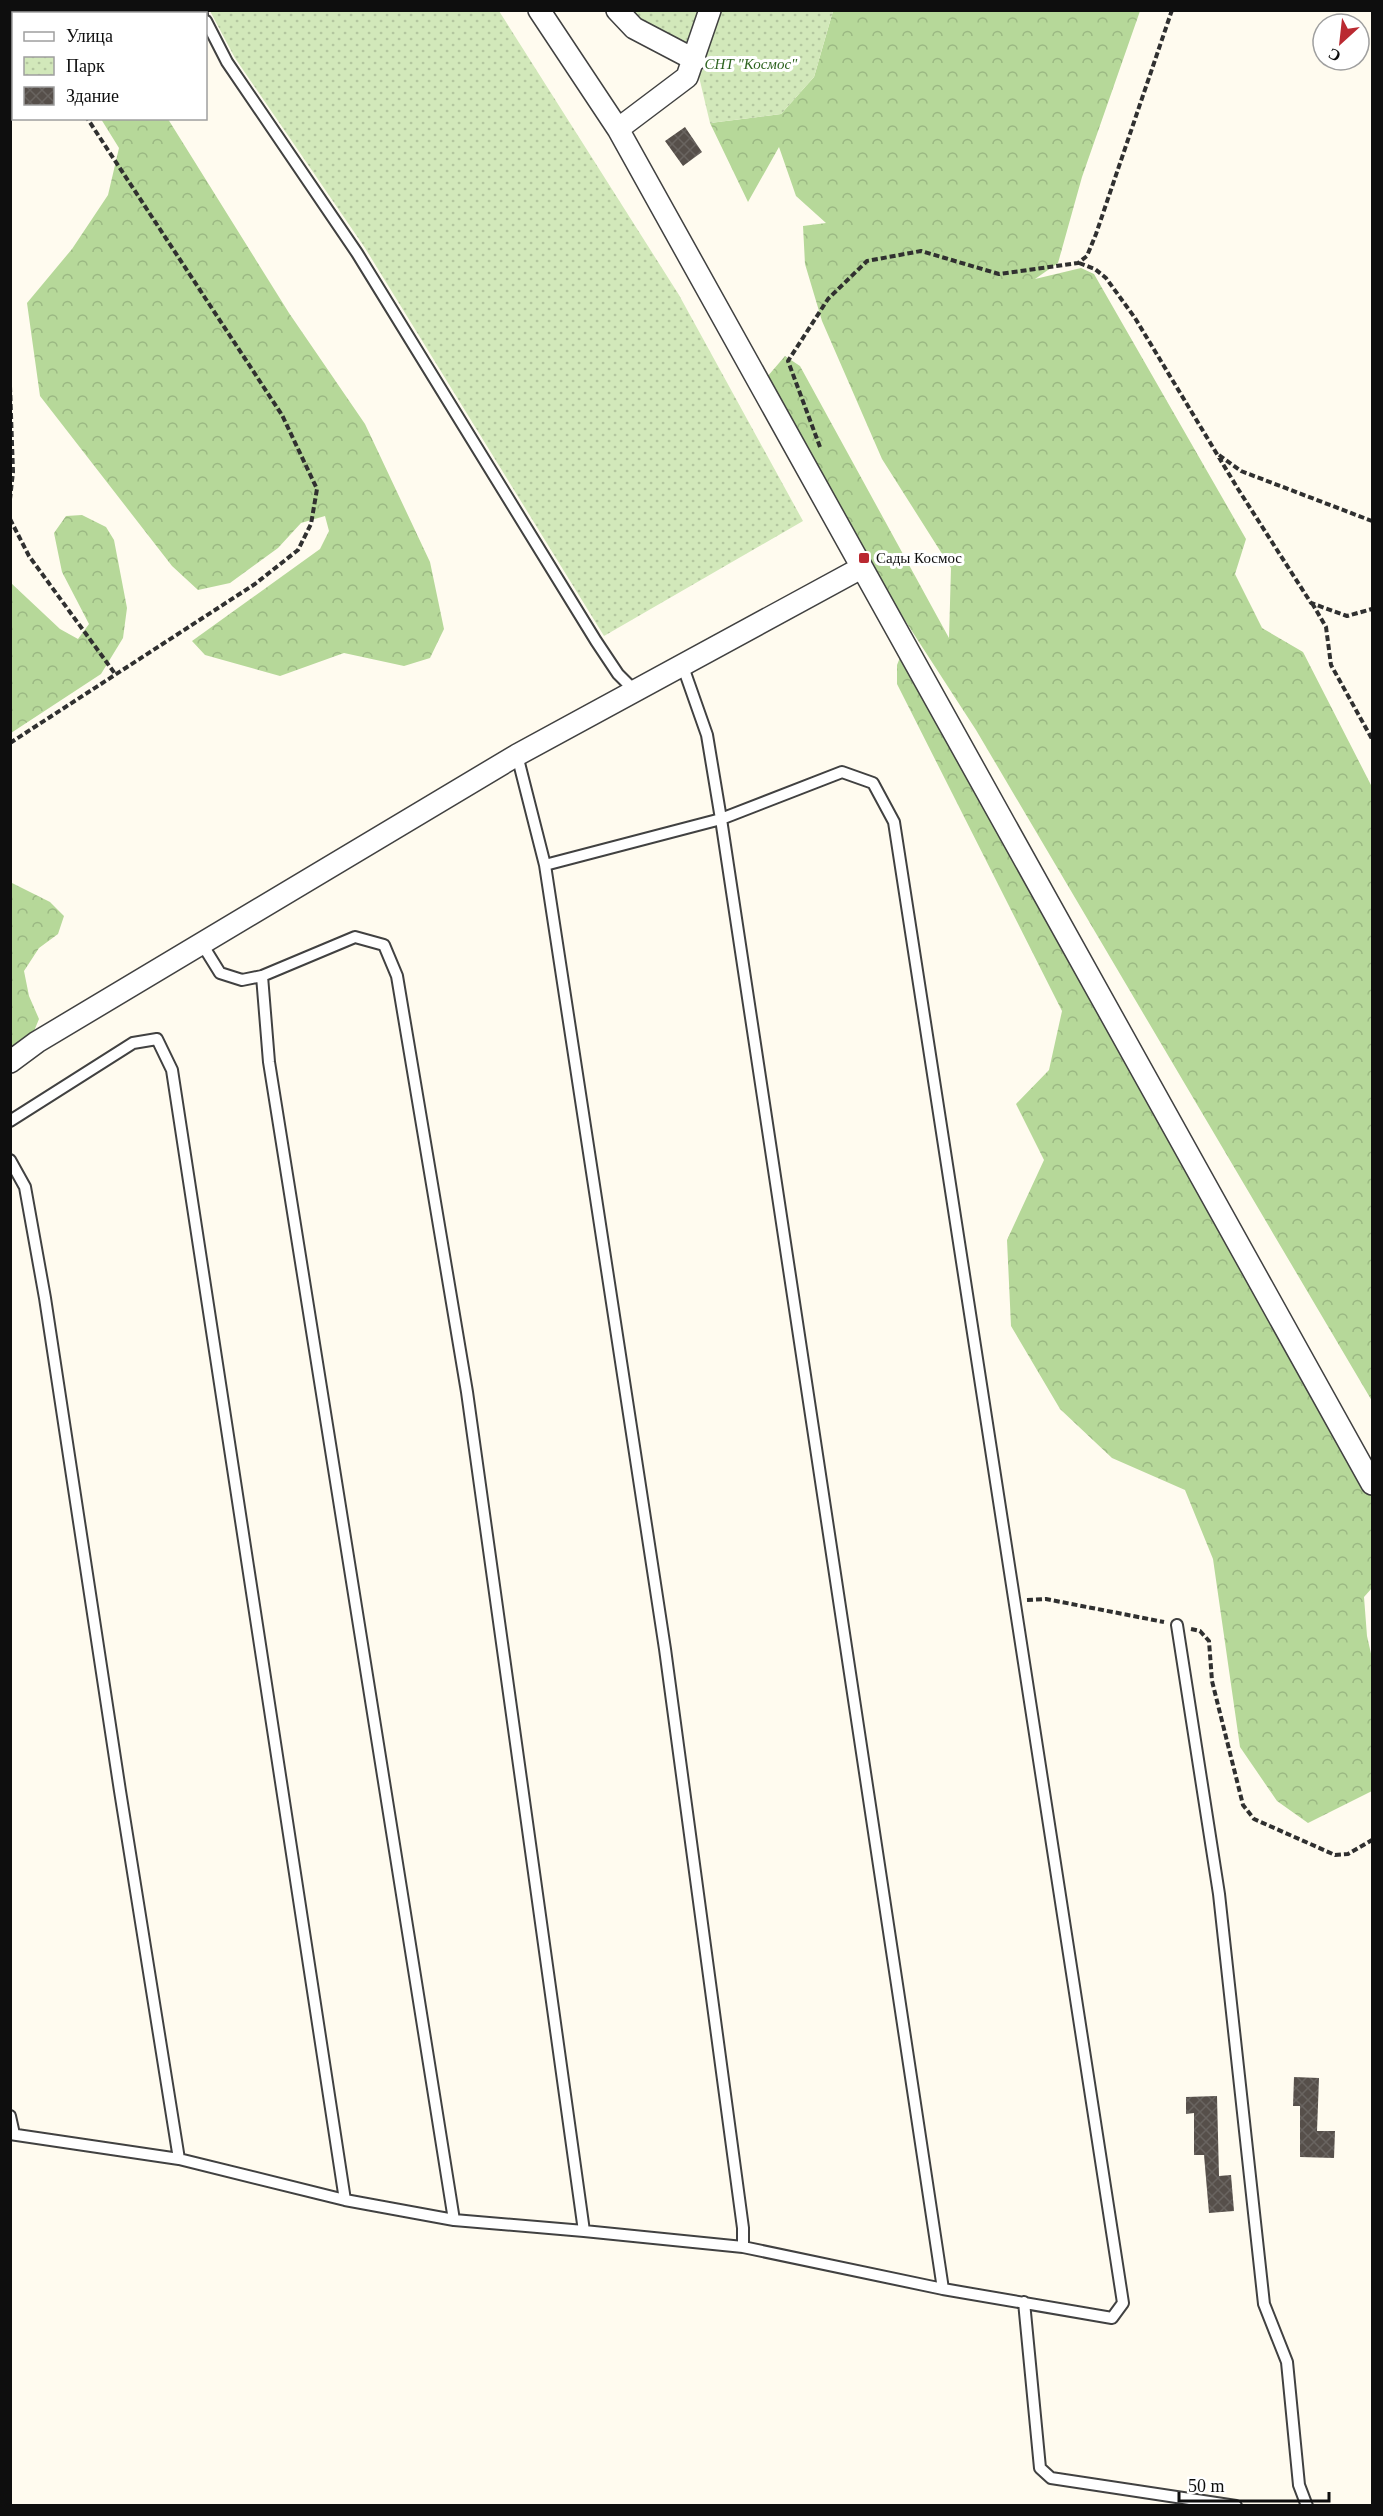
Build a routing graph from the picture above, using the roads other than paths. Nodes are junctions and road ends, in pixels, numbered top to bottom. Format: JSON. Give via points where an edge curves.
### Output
{"nodes":[{"id":1,"x":539,"y":10,"type":"edge"},
{"id":2,"x":617,"y":10,"type":"edge"},
{"id":3,"x":710,"y":10,"type":"edge"},
{"id":4,"x":207,"y":23,"type":"edge"},
{"id":5,"x":695,"y":60,"type":"junction"},
{"id":6,"x":618,"y":129,"type":"junction"},
{"id":7,"x":861,"y":568,"type":"junction"},
{"id":8,"x":682,"y":663,"type":"junction"},
{"id":9,"x":634,"y":690,"type":"junction"},
{"id":10,"x":517,"y":755,"type":"junction"},
{"id":11,"x":721,"y":819,"type":"junction"},
{"id":12,"x":546,"y":866,"type":"junction"},
{"id":13,"x":202,"y":944,"type":"junction"},
{"id":14,"x":262,"y":976,"type":"junction"},
{"id":15,"x":10,"y":1062,"type":"edge"},
{"id":16,"x":10,"y":1122,"type":"edge"},
{"id":17,"x":10,"y":1160,"type":"edge"},
{"id":18,"x":1372,"y":1484,"type":"edge"},
{"id":19,"x":1177,"y":1625,"type":"dead end"},
{"id":20,"x":10,"y":2116,"type":"edge"},
{"id":21,"x":12,"y":2134,"type":"edge"},
{"id":22,"x":179,"y":2159,"type":"junction"},
{"id":23,"x":345,"y":2200,"type":"junction"},
{"id":24,"x":454,"y":2220,"type":"junction"},
{"id":25,"x":584,"y":2231,"type":"junction"},
{"id":26,"x":743,"y":2247,"type":"junction"},
{"id":27,"x":943,"y":2289,"type":"junction"},
{"id":28,"x":1024,"y":2302,"type":"junction"},
{"id":29,"x":1236,"y":2505,"type":"edge"},
{"id":30,"x":1306,"y":2505,"type":"edge"}],
"edges":[{"from":1,"to":6,"type":"street"},
{"from":2,"to":5,"type":"street","via":[[634,28]]},
{"from":3,"to":5,"type":"street"},
{"from":4,"to":9,"type":"lane","via":[[227,62],[357,253],[596,641]]},
{"from":5,"to":6,"type":"street","via":[[687,77]]},
{"from":6,"to":7,"type":"street"},
{"from":7,"to":8,"type":"street"},
{"from":7,"to":18,"type":"street"},
{"from":8,"to":9,"type":"street"},
{"from":8,"to":11,"type":"lane","via":[[707,735]]},
{"from":9,"to":10,"type":"street"},
{"from":10,"to":12,"type":"lane"},
{"from":10,"to":13,"type":"street"},
{"from":11,"to":12,"type":"lane"},
{"from":11,"to":27,"type":"lane"},
{"from":11,"to":28,"type":"lane","via":[[842,772],[873,783],[894,822],[1123,2303],[1112,2318]]},
{"from":12,"to":26,"type":"lane","via":[[664,1649]]},
{"from":13,"to":14,"type":"lane","via":[[220,973],[242,980]]},
{"from":13,"to":15,"type":"street"},
{"from":14,"to":24,"type":"lane","via":[[269,1062]]},
{"from":14,"to":25,"type":"lane","via":[[355,937],[384,945],[397,975],[467,1392]]},
{"from":16,"to":23,"type":"lane","via":[[133,1042],[157,1039],[172,1070]]},
{"from":17,"to":22,"type":"lane","via":[[25,1187],[45,1298]]},
{"from":19,"to":30,"type":"lane","via":[[1219,1894],[1264,2304],[1287,2362],[1299,2485]]},
{"from":20,"to":21,"type":"lane"},
{"from":21,"to":22,"type":"lane"},
{"from":22,"to":23,"type":"lane"},
{"from":23,"to":24,"type":"lane"},
{"from":24,"to":25,"type":"lane"},
{"from":25,"to":26,"type":"lane"},
{"from":26,"to":27,"type":"lane"},
{"from":27,"to":28,"type":"lane"},
{"from":28,"to":29,"type":"lane","via":[[1040,2468],[1051,2478]]}]}
